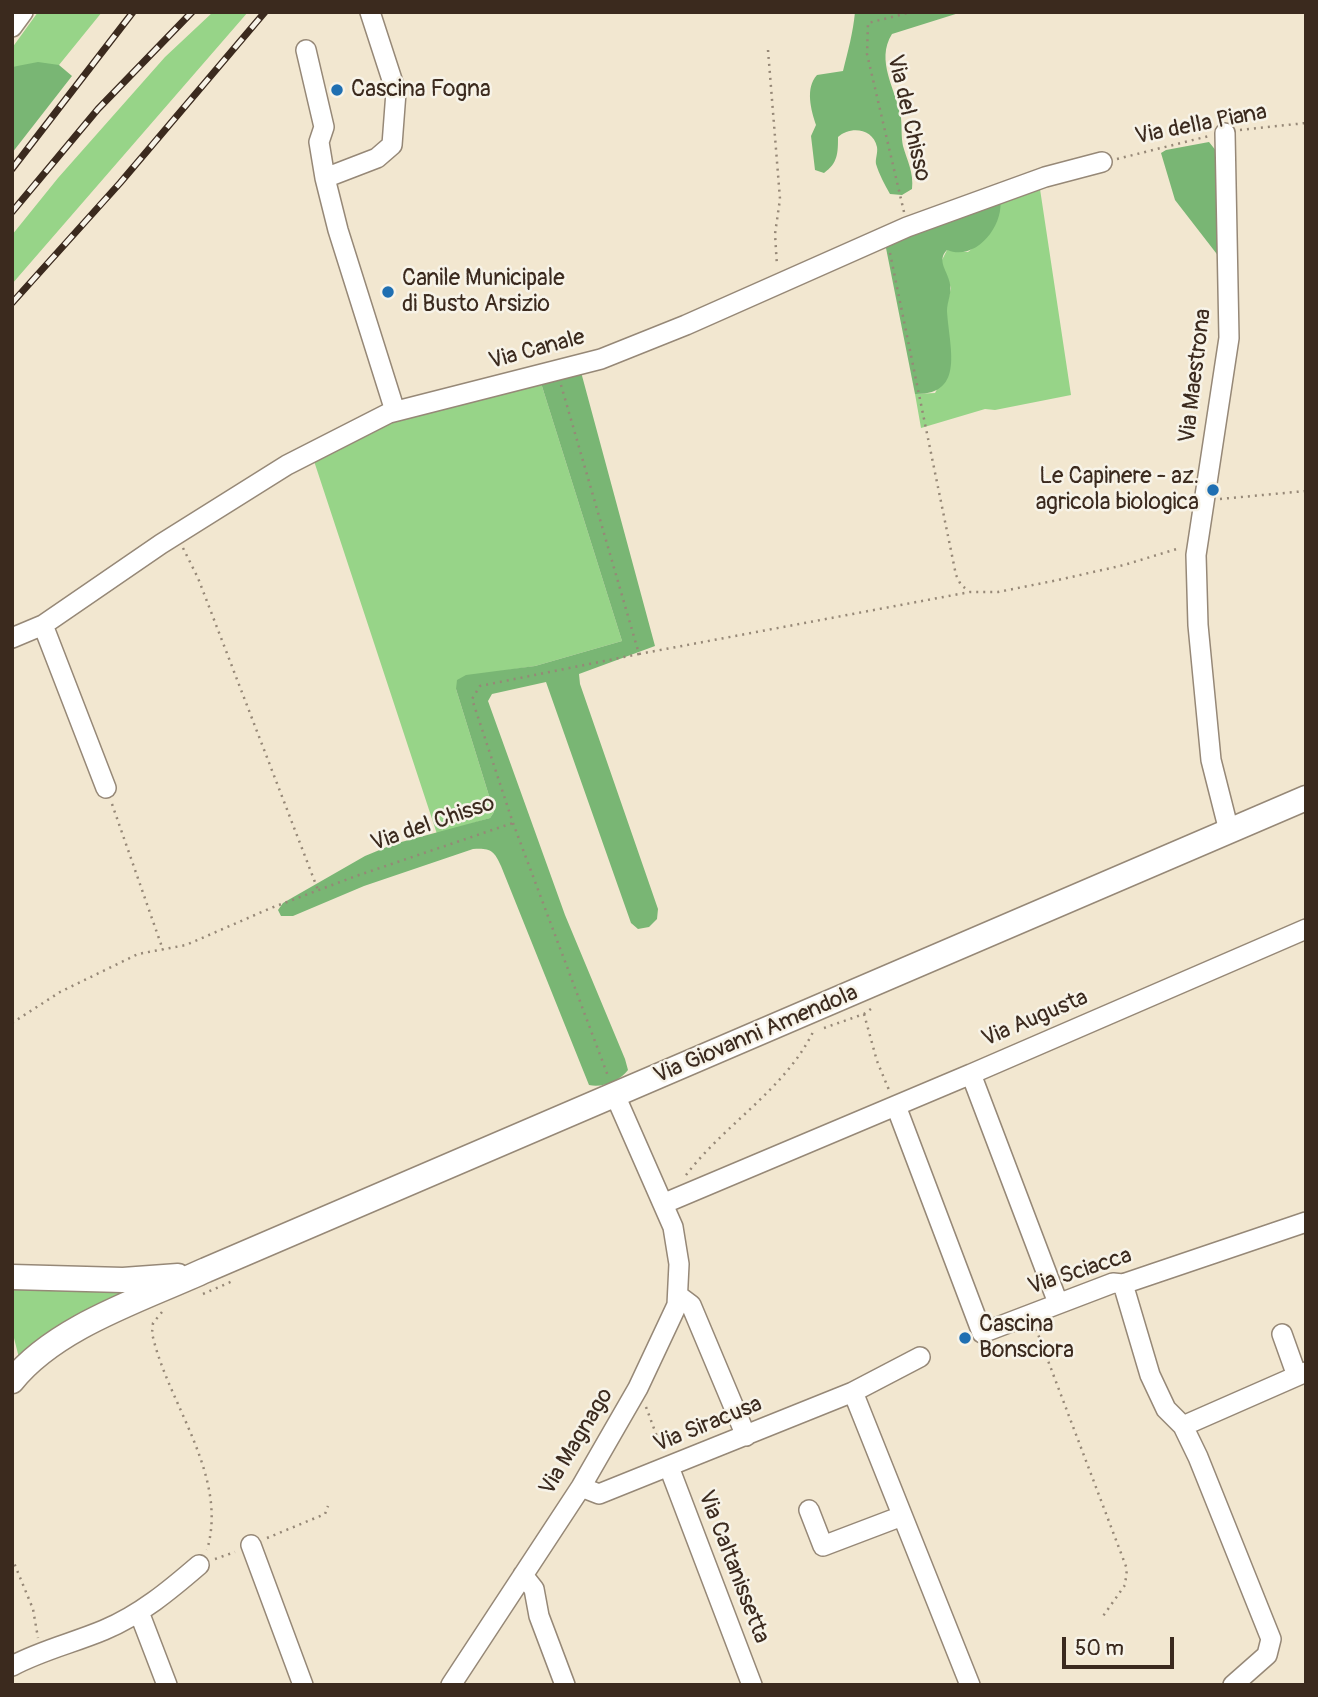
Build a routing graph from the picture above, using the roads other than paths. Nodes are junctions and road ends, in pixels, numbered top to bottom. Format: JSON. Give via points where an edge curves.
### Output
{"nodes":[{"id":1,"x":23,"y":12,"type":"edge"},
{"id":2,"x":370,"y":12,"type":"edge"},
{"id":3,"x":12,"y":27,"type":"edge"},
{"id":4,"x":306,"y":50,"type":"dead end"},
{"id":5,"x":1225,"y":133,"type":"road end"},
{"id":6,"x":1102,"y":162,"type":"road end"},
{"id":7,"x":325,"y":177,"type":"junction"},
{"id":8,"x":394,"y":411,"type":"junction"},
{"id":9,"x":44,"y":625,"type":"junction"},
{"id":10,"x":12,"y":638,"type":"edge"},
{"id":11,"x":106,"y":788,"type":"road end"},
{"id":12,"x":1306,"y":798,"type":"edge"},
{"id":13,"x":1229,"y":831,"type":"junction"},
{"id":14,"x":1306,"y":929,"type":"edge"},
{"id":15,"x":971,"y":1074,"type":"junction"},
{"id":16,"x":615,"y":1095,"type":"junction"},
{"id":17,"x":896,"y":1106,"type":"junction"},
{"id":18,"x":665,"y":1203,"type":"junction"},
{"id":19,"x":1306,"y":1222,"type":"edge"},
{"id":20,"x":206,"y":1270,"type":"junction"},
{"id":21,"x":12,"y":1277,"type":"edge"},
{"id":22,"x":1123,"y":1284,"type":"junction"},
{"id":23,"x":679,"y":1296,"type":"junction"},
{"id":24,"x":1058,"y":1303,"type":"junction"},
{"id":25,"x":1282,"y":1334,"type":"dead end"},
{"id":26,"x":920,"y":1357,"type":"dead end"},
{"id":27,"x":1301,"y":1374,"type":"edge"},
{"id":28,"x":12,"y":1381,"type":"edge"},
{"id":29,"x":853,"y":1392,"type":"junction"},
{"id":30,"x":1183,"y":1426,"type":"junction"},
{"id":31,"x":746,"y":1436,"type":"junction"},
{"id":32,"x":669,"y":1467,"type":"junction"},
{"id":33,"x":581,"y":1487,"type":"junction"},
{"id":34,"x":808,"y":1510,"type":"dead end"},
{"id":35,"x":902,"y":1516,"type":"junction"},
{"id":36,"x":251,"y":1545,"type":"dead end"},
{"id":37,"x":199,"y":1565,"type":"road end"},
{"id":38,"x":523,"y":1575,"type":"junction"},
{"id":39,"x":510,"y":1595,"type":"junction"},
{"id":40,"x":139,"y":1612,"type":"junction"},
{"id":41,"x":539,"y":1616,"type":"junction"},
{"id":42,"x":12,"y":1666,"type":"edge"},
{"id":43,"x":167,"y":1685,"type":"edge"},
{"id":44,"x":303,"y":1685,"type":"edge"},
{"id":45,"x":451,"y":1685,"type":"edge"},
{"id":46,"x":565,"y":1685,"type":"edge"},
{"id":47,"x":752,"y":1685,"type":"edge"},
{"id":48,"x":970,"y":1685,"type":"edge"},
{"id":49,"x":1233,"y":1685,"type":"edge"}],
"edges":[{"from":1,"to":3,"type":"street"},
{"from":2,"to":7,"type":"street","via":[[396,92],[392,145],[377,158]]},
{"from":4,"to":7,"type":"street","via":[[324,127],[319,142]]},
{"from":5,"to":13,"type":"street","name":"Via Maestrona","via":[[1229,338],[1196,555],[1211,760]]},
{"from":6,"to":8,"type":"street","name":"Via Canale","via":[[1045,177],[907,227],[601,359]]},
{"from":7,"to":8,"type":"street"},
{"from":8,"to":9,"type":"street","name":"Via Canale","via":[[287,465]]},
{"from":9,"to":10,"type":"street","name":"Via Canale"},
{"from":9,"to":11,"type":"street"},
{"from":12,"to":13,"type":"main road","name":"Via Giovanni Amendola"},
{"from":13,"to":16,"type":"main road","name":"Via Giovanni Amendola"},
{"from":14,"to":15,"type":"street","name":"Via Augusta"},
{"from":15,"to":17,"type":"street"},
{"from":15,"to":24,"type":"street","name":"Via Augusta"},
{"from":16,"to":18,"type":"street","name":"Via Magnago","via":[[654,1189]]},
{"from":16,"to":20,"type":"main road","name":"Via Giovanni Amendola"},
{"from":17,"to":18,"type":"street"},
{"from":17,"to":24,"type":"street","name":"Via Sciacca","via":[[982,1333]]},
{"from":18,"to":23,"type":"street","name":"Via Magnago","via":[[677,1241]]},
{"from":19,"to":22,"type":"street","name":"Via Sciacca"},
{"from":20,"to":21,"type":"main road","name":"Via Giovanni Amendola","via":[[155,1279]]},
{"from":20,"to":28,"type":"main road","name":"Via Giovanni Amendola","via":[[66,1336],[35,1356]]},
{"from":22,"to":24,"type":"street","name":"Via Sciacca","via":[[1113,1283]]},
{"from":22,"to":30,"type":"street","via":[[1150,1375],[1166,1409]]},
{"from":23,"to":31,"type":"street","via":[[691,1305]]},
{"from":23,"to":33,"type":"street","name":"Via Magnago","via":[[675,1314],[638,1388]]},
{"from":25,"to":27,"type":"street"},
{"from":26,"to":29,"type":"street","name":"Via Siracusa"},
{"from":27,"to":30,"type":"street"},
{"from":29,"to":31,"type":"street","name":"Via Siracusa"},
{"from":29,"to":35,"type":"street"},
{"from":30,"to":49,"type":"street","via":[[1271,1639],[1267,1655]]},
{"from":31,"to":32,"type":"street","name":"Via Siracusa"},
{"from":32,"to":33,"type":"street","name":"Via Siracusa","via":[[598,1494]]},
{"from":32,"to":47,"type":"street","name":"Via Caltanissetta"},
{"from":33,"to":38,"type":"street","name":"Via Magnago"},
{"from":34,"to":35,"type":"street","via":[[823,1546]]},
{"from":35,"to":48,"type":"street"},
{"from":36,"to":44,"type":"street"},
{"from":37,"to":40,"type":"street"},
{"from":38,"to":39,"type":"street","name":"Via Magnago"},
{"from":38,"to":41,"type":"street","via":[[532,1584]]},
{"from":39,"to":41,"type":"street"},
{"from":39,"to":45,"type":"street","name":"Via Magnago"},
{"from":40,"to":42,"type":"street"},
{"from":40,"to":43,"type":"street"},
{"from":41,"to":46,"type":"street"}]}
